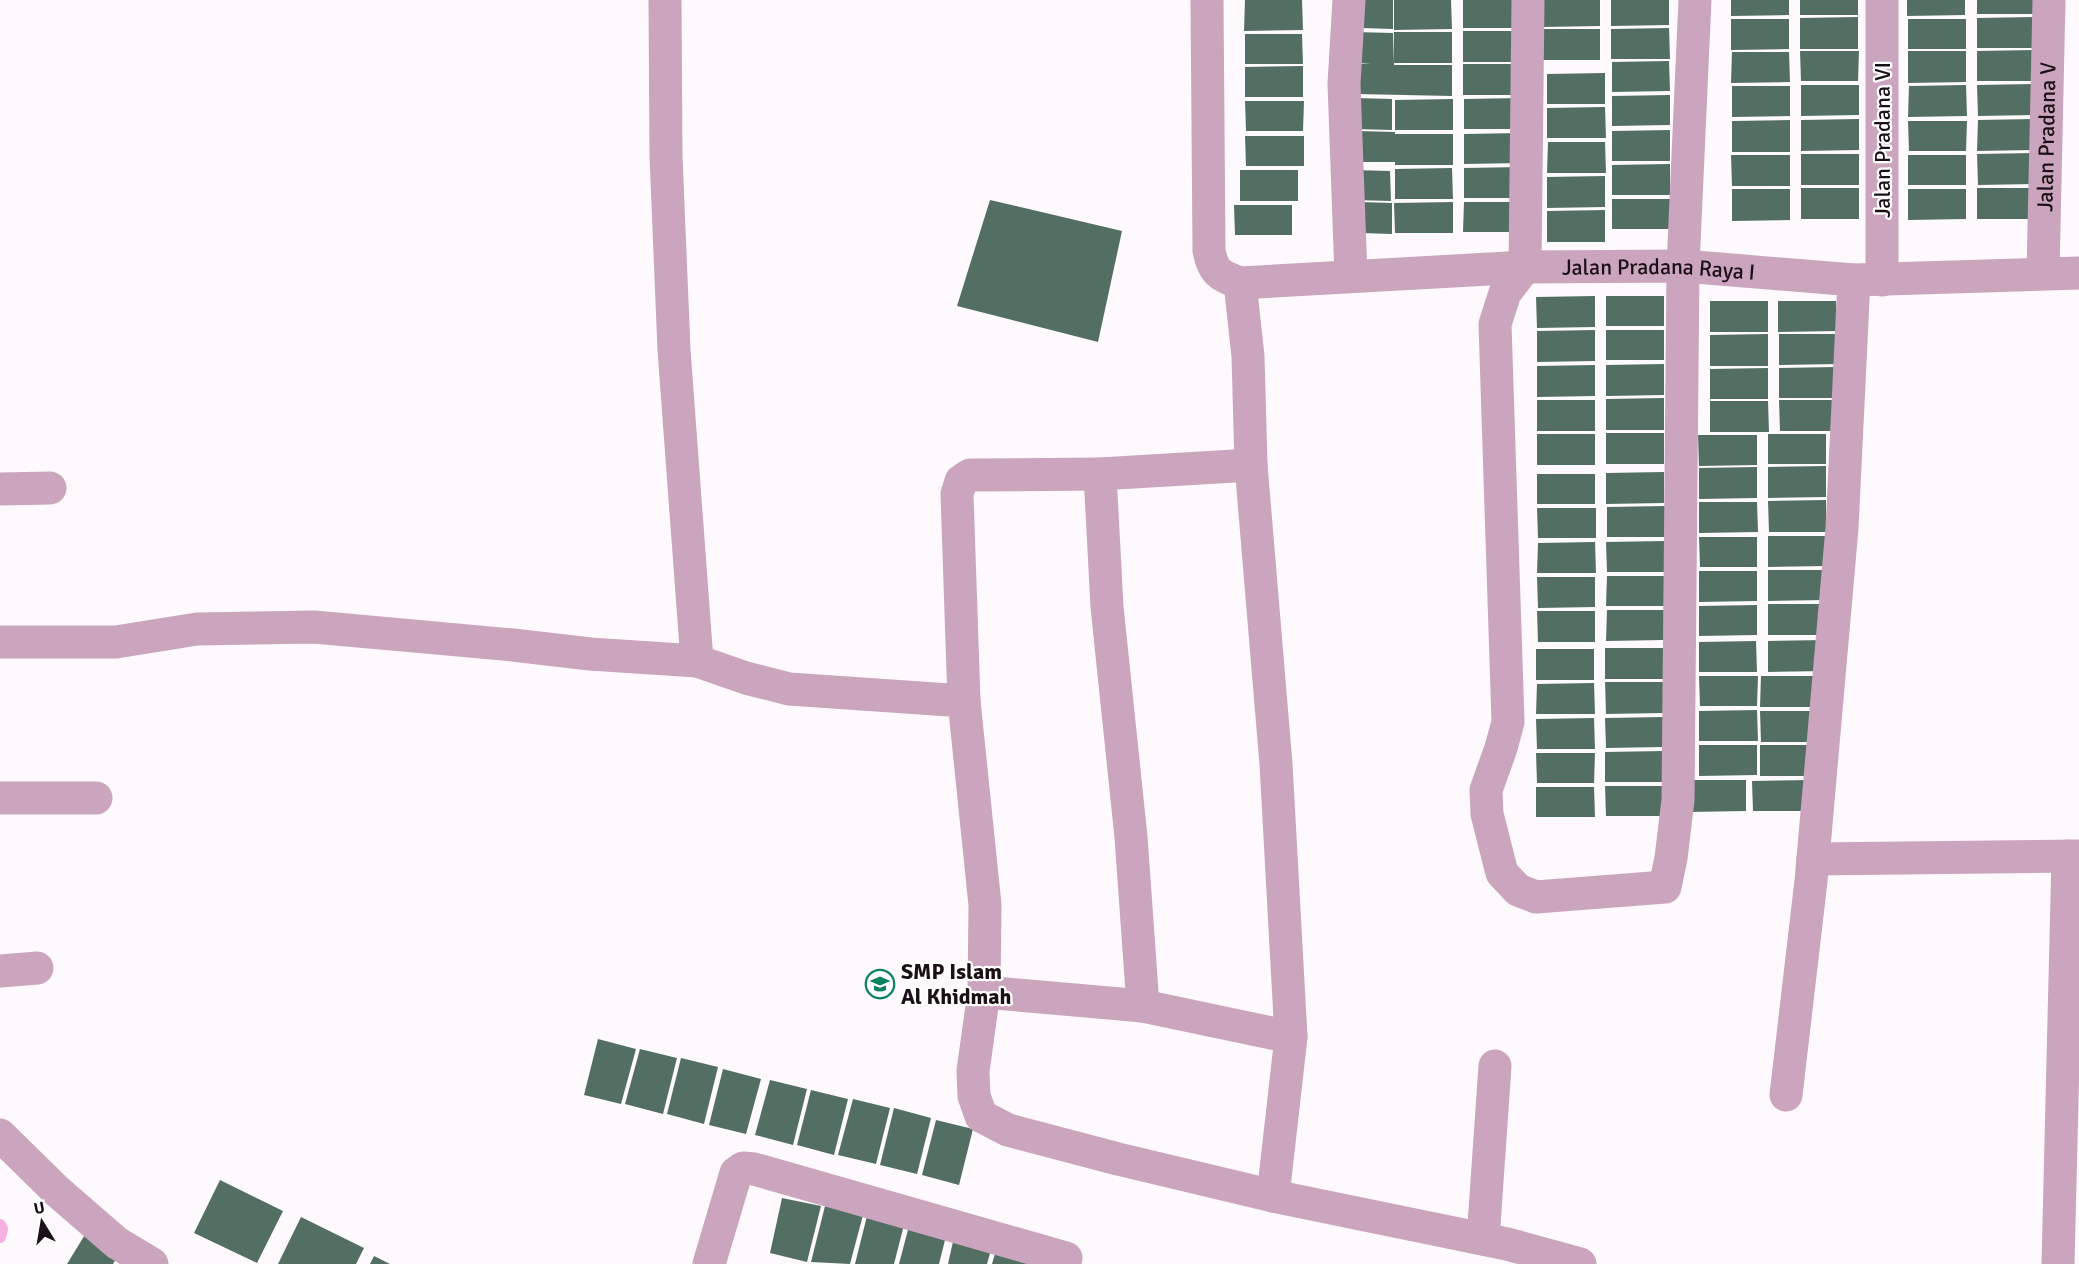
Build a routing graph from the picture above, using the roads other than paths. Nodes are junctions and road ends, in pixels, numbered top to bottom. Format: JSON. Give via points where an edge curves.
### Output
{"nodes":[{"id":1,"x":664,"y":0,"type":"edge"},
{"id":2,"x":1207,"y":0,"type":"edge"},
{"id":3,"x":1349,"y":0,"type":"edge"},
{"id":4,"x":1528,"y":0,"type":"edge"},
{"id":5,"x":1695,"y":0,"type":"edge"},
{"id":6,"x":1882,"y":0,"type":"edge"},
{"id":7,"x":2049,"y":0,"type":"edge"},
{"id":8,"x":1683,"y":266,"type":"junction"},
{"id":9,"x":1525,"y":267,"type":"junction"},
{"id":10,"x":2043,"y":273,"type":"junction"},
{"id":11,"x":2079,"y":273,"type":"edge"},
{"id":12,"x":1351,"y":276,"type":"junction"},
{"id":13,"x":1868,"y":280,"type":"junction"},
{"id":14,"x":1240,"y":283,"type":"junction"},
{"id":15,"x":1251,"y":465,"type":"junction"},
{"id":16,"x":1100,"y":474,"type":"junction"},
{"id":17,"x":50,"y":488,"type":"dead end"},
{"id":18,"x":0,"y":489,"type":"edge"},
{"id":19,"x":0,"y":642,"type":"edge"},
{"id":20,"x":697,"y":661,"type":"junction"},
{"id":21,"x":964,"y":701,"type":"junction"},
{"id":22,"x":0,"y":798,"type":"edge"},
{"id":23,"x":96,"y":798,"type":"dead end"},
{"id":24,"x":2073,"y":856,"type":"edge"},
{"id":25,"x":1813,"y":859,"type":"junction"},
{"id":26,"x":37,"y":968,"type":"dead end"},
{"id":27,"x":0,"y":971,"type":"edge"},
{"id":28,"x":984,"y":992,"type":"junction"},
{"id":29,"x":1143,"y":1006,"type":"junction"},
{"id":30,"x":1291,"y":1037,"type":"junction"},
{"id":31,"x":1496,"y":1066,"type":"dead end"},
{"id":32,"x":1786,"y":1095,"type":"dead end"},
{"id":33,"x":0,"y":1135,"type":"edge"},
{"id":34,"x":1273,"y":1196,"type":"junction"},
{"id":35,"x":1496,"y":1249,"type":"edge"},
{"id":36,"x":1066,"y":1258,"type":"dead end"},
{"id":37,"x":152,"y":1264,"type":"edge"},
{"id":38,"x":709,"y":1264,"type":"edge"},
{"id":39,"x":1580,"y":1264,"type":"edge"},
{"id":40,"x":2058,"y":1264,"type":"edge"}],
"edges":[{"from":1,"to":20,"type":"street","via":[[674,350]]},
{"from":2,"to":14,"type":"street","via":[[1209,250],[1212,266]]},
{"from":3,"to":12,"type":"street","via":[[1344,84]]},
{"from":4,"to":9,"type":"street"},
{"from":5,"to":8,"type":"street"},
{"from":6,"to":13,"type":"street","name":"Jalan Pradana VI"},
{"from":7,"to":10,"type":"street","name":"Jalan Pradana V"},
{"from":8,"to":9,"type":"street","name":"Jalan Pradana Raya I"},
{"from":8,"to":9,"type":"street","via":[[1677,800],[1665,887],[1536,897],[1518,891],[1502,873],[1487,814],[1486,790],[1508,722],[1495,324],[1505,293]]},
{"from":8,"to":13,"type":"street","name":"Jalan Pradana Raya I"},
{"from":9,"to":12,"type":"street","name":"Jalan Pradana Raya I"},
{"from":10,"to":11,"type":"street","name":"Jalan Pradana Raya I"},
{"from":10,"to":13,"type":"street","name":"Jalan Pradana Raya I"},
{"from":12,"to":14,"type":"street","name":"Jalan Pradana Raya I"},
{"from":13,"to":25,"type":"street","name":"Jalan Pradana VI"},
{"from":14,"to":15,"type":"street","via":[[1248,356]]},
{"from":15,"to":16,"type":"street"},
{"from":15,"to":30,"type":"street","via":[[1276,764]]},
{"from":16,"to":21,"type":"street","via":[[970,475],[961,481],[957,494]]},
{"from":16,"to":29,"type":"street","via":[[1107,607],[1131,837]]},
{"from":17,"to":18,"type":"street"},
{"from":19,"to":20,"type":"street","via":[[116,642],[197,629],[314,627]]},
{"from":20,"to":21,"type":"street","via":[[789,689]]},
{"from":21,"to":28,"type":"street","via":[[984,905]]},
{"from":22,"to":23,"type":"street"},
{"from":24,"to":25,"type":"street"},
{"from":24,"to":40,"type":"street"},
{"from":25,"to":32,"type":"street","name":"Jalan Pradana VI"},
{"from":26,"to":27,"type":"street"},
{"from":28,"to":29,"type":"street"},
{"from":28,"to":34,"type":"street","via":[[973,1071],[974,1096],[981,1116],[1008,1130]]},
{"from":29,"to":30,"type":"street"},
{"from":30,"to":34,"type":"street"},
{"from":31,"to":35,"type":"street"},
{"from":33,"to":37,"type":"street","via":[[117,1243]]},
{"from":34,"to":35,"type":"street"},
{"from":35,"to":39,"type":"street"},
{"from":36,"to":38,"type":"street","via":[[743,1168],[736,1173]]}]}
